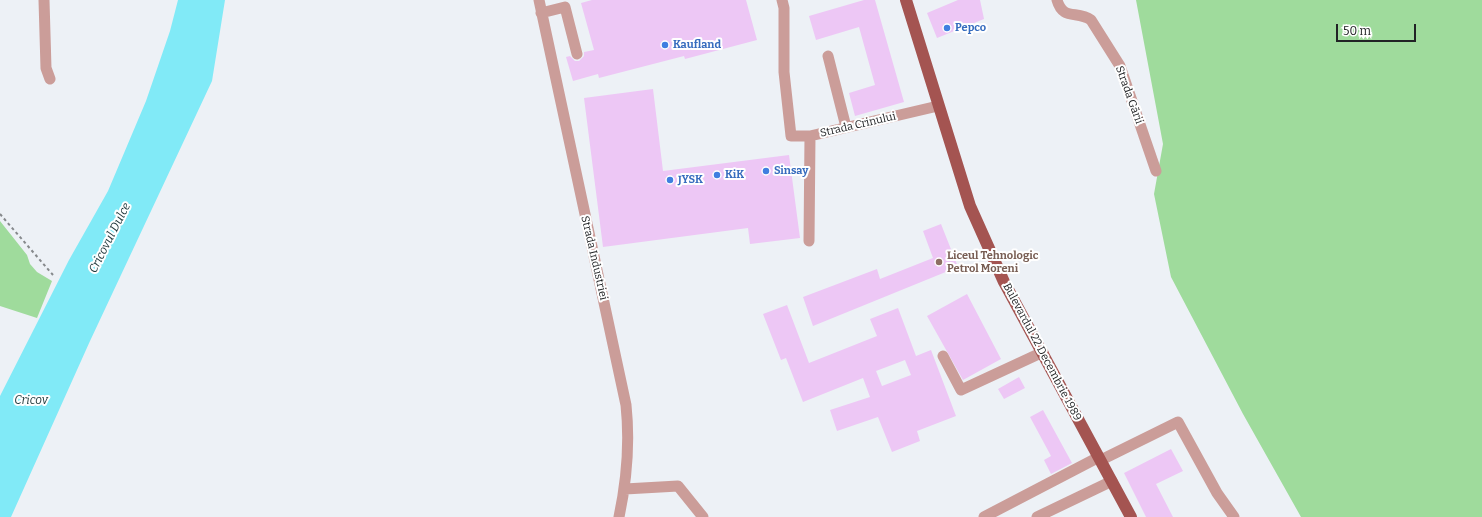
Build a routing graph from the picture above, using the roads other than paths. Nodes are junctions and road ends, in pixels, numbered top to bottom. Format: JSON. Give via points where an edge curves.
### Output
{"nodes":[{"id":1,"x":44,"y":0,"type":"edge"},
{"id":2,"x":539,"y":0,"type":"edge"},
{"id":3,"x":782,"y":0,"type":"edge"},
{"id":4,"x":906,"y":0,"type":"edge"},
{"id":5,"x":1057,"y":0,"type":"edge"},
{"id":6,"x":541,"y":13,"type":"junction"},
{"id":7,"x":577,"y":54,"type":"dead end"},
{"id":8,"x":828,"y":56,"type":"dead end"},
{"id":9,"x":50,"y":79,"type":"dead end"},
{"id":10,"x":938,"y":106,"type":"junction"},
{"id":11,"x":846,"y":127,"type":"junction"},
{"id":12,"x":810,"y":136,"type":"junction"},
{"id":13,"x":1156,"y":171,"type":"dead end"},
{"id":14,"x":809,"y":241,"type":"dead end"},
{"id":15,"x":1043,"y":352,"type":"junction"},
{"id":16,"x":943,"y":356,"type":"dead end"},
{"id":17,"x":1100,"y":459,"type":"junction"},
{"id":18,"x":1112,"y":481,"type":"junction"},
{"id":19,"x":625,"y":489,"type":"junction"},
{"id":20,"x":619,"y":517,"type":"edge"},
{"id":21,"x":703,"y":517,"type":"edge"},
{"id":22,"x":984,"y":517,"type":"edge"},
{"id":23,"x":1037,"y":517,"type":"edge"},
{"id":24,"x":1130,"y":517,"type":"edge"},
{"id":25,"x":1234,"y":517,"type":"edge"}],
"edges":[{"from":1,"to":9,"type":"street","via":[[46,68]]},
{"from":2,"to":6,"type":"street","name":"Strada Industriei"},
{"from":3,"to":12,"type":"street","via":[[784,72],[791,136]]},
{"from":4,"to":10,"type":"main road","name":"Bulevardul 22 Decembrie 1989"},
{"from":5,"to":13,"type":"street","name":"Strada Gării","via":[[1060,8],[1066,13],[1086,16],[1091,20],[1120,66]]},
{"from":6,"to":7,"type":"street","via":[[565,7]]},
{"from":6,"to":19,"type":"street","name":"Strada Industriei","via":[[626,405],[628,448]]},
{"from":8,"to":11,"type":"street"},
{"from":10,"to":11,"type":"street","name":"Strada Crinului"},
{"from":10,"to":15,"type":"main road","name":"Bulevardul 22 Decembrie 1989","via":[[970,206],[1004,282]]},
{"from":11,"to":12,"type":"street","name":"Strada Crinului"},
{"from":12,"to":14,"type":"street","name":"Strada Crinului"},
{"from":15,"to":16,"type":"street","via":[[961,390]]},
{"from":15,"to":17,"type":"main road","name":"Bulevardul 22 Decembrie 1989"},
{"from":17,"to":18,"type":"main road","name":"Bulevardul 22 Decembrie 1989"},
{"from":17,"to":22,"type":"street"},
{"from":17,"to":25,"type":"street","via":[[1178,422],[1217,493]]},
{"from":18,"to":23,"type":"street"},
{"from":18,"to":24,"type":"main road","name":"Bulevardul 22 Decembrie 1989"},
{"from":19,"to":20,"type":"street","name":"Strada Industriei"},
{"from":19,"to":21,"type":"street","via":[[678,486]]}]}
